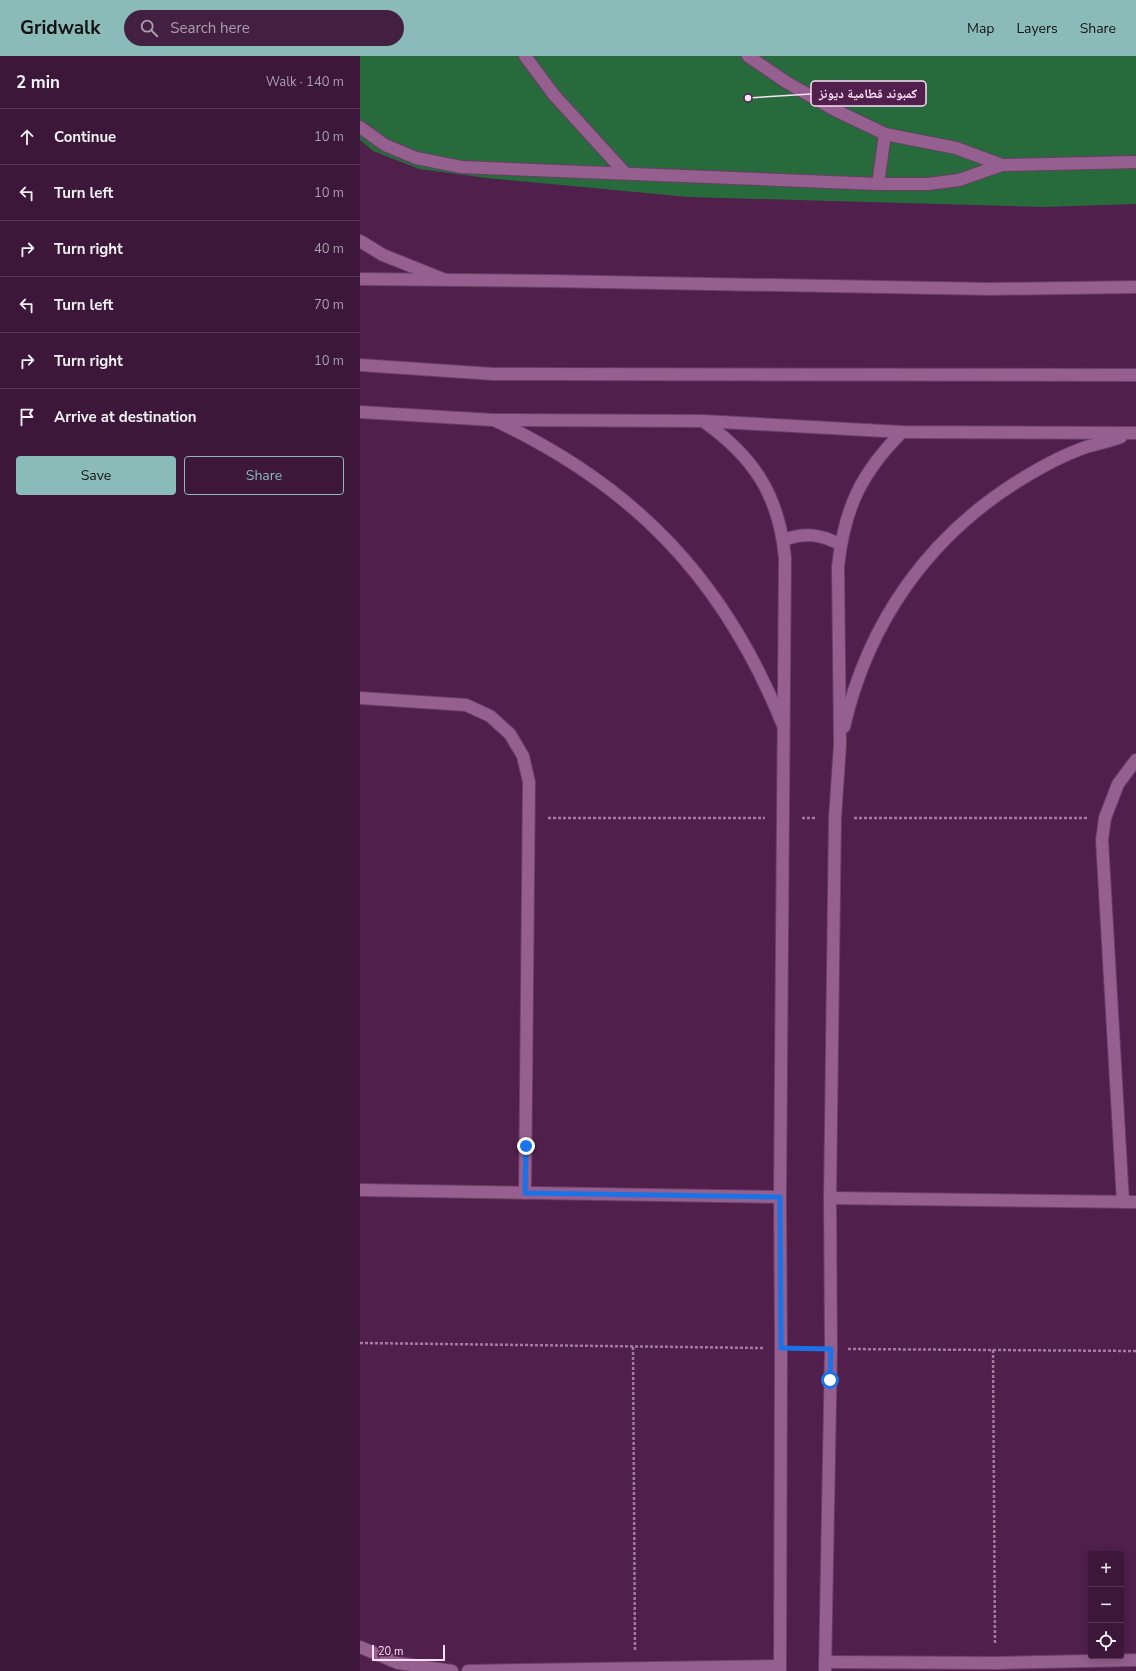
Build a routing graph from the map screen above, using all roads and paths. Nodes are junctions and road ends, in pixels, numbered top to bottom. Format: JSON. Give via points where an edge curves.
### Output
{"nodes":[{"id":1,"x":525,"y":56,"type":"edge"},
{"id":2,"x":748,"y":56,"type":"edge"},
{"id":3,"x":360,"y":128,"type":"edge"},
{"id":4,"x":885,"y":134,"type":"junction"},
{"id":5,"x":1136,"y":162,"type":"edge"},
{"id":6,"x":1002,"y":165,"type":"junction"},
{"id":7,"x":625,"y":173,"type":"junction"},
{"id":8,"x":878,"y":184,"type":"junction"},
{"id":9,"x":360,"y":241,"type":"edge"},
{"id":10,"x":360,"y":279,"type":"edge"},
{"id":11,"x":444,"y":280,"type":"junction"},
{"id":12,"x":1136,"y":287,"type":"edge"},
{"id":13,"x":360,"y":365,"type":"edge"},
{"id":14,"x":1136,"y":375,"type":"edge"},
{"id":15,"x":360,"y":412,"type":"edge"},
{"id":16,"x":493,"y":420,"type":"junction"},
{"id":17,"x":703,"y":421,"type":"junction"},
{"id":18,"x":902,"y":432,"type":"junction"},
{"id":19,"x":1134,"y":433,"type":"edge"},
{"id":20,"x":784,"y":540,"type":"junction"},
{"id":21,"x":841,"y":545,"type":"junction"},
{"id":22,"x":360,"y":698,"type":"edge"},
{"id":23,"x":784,"y":728,"type":"junction"},
{"id":24,"x":840,"y":745,"type":"junction"},
{"id":25,"x":1136,"y":760,"type":"edge"},
{"id":26,"x":360,"y":1190,"type":"edge"},
{"id":27,"x":525,"y":1193,"type":"junction"},
{"id":28,"x":780,"y":1197,"type":"junction"},
{"id":29,"x":830,"y":1198,"type":"junction"},
{"id":30,"x":1123,"y":1202,"type":"junction"},
{"id":31,"x":1136,"y":1202,"type":"edge"},
{"id":32,"x":360,"y":1343,"type":"edge"},
{"id":33,"x":633,"y":1347,"type":"junction"},
{"id":34,"x":781,"y":1348,"type":"junction"},
{"id":35,"x":831,"y":1349,"type":"junction"},
{"id":36,"x":993,"y":1350,"type":"junction"},
{"id":37,"x":1136,"y":1351,"type":"edge"},
{"id":38,"x":360,"y":1647,"type":"edge"},
{"id":39,"x":1136,"y":1660,"type":"edge"},
{"id":40,"x":996,"y":1662,"type":"junction"},
{"id":41,"x":825,"y":1666,"type":"edge"},
{"id":42,"x":635,"y":1668,"type":"junction"},
{"id":43,"x":780,"y":1668,"type":"edge"},
{"id":44,"x":452,"y":1671,"type":"edge"},
{"id":45,"x":468,"y":1671,"type":"edge"}],
"edges":[{"from":1,"to":7,"type":"street","via":[[554,95]]},
{"from":2,"to":4,"type":"street","via":[[786,82],[835,110]]},
{"from":3,"to":7,"type":"street","via":[[384,145],[416,158],[460,167]]},
{"from":4,"to":6,"type":"street","via":[[956,148]]},
{"from":4,"to":8,"type":"street"},
{"from":5,"to":6,"type":"street"},
{"from":6,"to":8,"type":"street","via":[[958,180],[928,184]]},
{"from":7,"to":8,"type":"street"},
{"from":9,"to":11,"type":"street","via":[[383,255]]},
{"from":10,"to":11,"type":"street"},
{"from":11,"to":12,"type":"street","via":[[990,290]]},
{"from":13,"to":14,"type":"street","via":[[493,374]]},
{"from":15,"to":16,"type":"street"},
{"from":16,"to":17,"type":"street"},
{"from":16,"to":23,"type":"street","via":[[529,436],[563,456],[596,478],[657,529],[684,558],[732,622],[752,656]]},
{"from":17,"to":18,"type":"street"},
{"from":17,"to":20,"type":"street","via":[[740,450],[755,469],[776,512]]},
{"from":18,"to":19,"type":"street"},
{"from":18,"to":21,"type":"street","via":[[886,447],[861,483],[845,524]]},
{"from":19,"to":24,"type":"street","via":[[1078,451],[1039,469],[996,495],[957,527],[922,564],[893,605],[869,649],[851,696]]},
{"from":20,"to":21,"type":"street","via":[[792,536],[811,534]]},
{"from":20,"to":23,"type":"street"},
{"from":21,"to":24,"type":"street","via":[[838,567]]},
{"from":22,"to":27,"type":"street","via":[[466,705],[490,716],[510,734],[523,756],[529,782]]},
{"from":23,"to":28,"type":"street"},
{"from":24,"to":29,"type":"street","via":[[835,818]]},
{"from":25,"to":30,"type":"street","via":[[1118,784],[1105,818],[1102,840]]},
{"from":26,"to":27,"type":"street"},
{"from":27,"to":28,"type":"street"},
{"from":28,"to":34,"type":"street"},
{"from":29,"to":30,"type":"street"},
{"from":29,"to":35,"type":"street"},
{"from":30,"to":31,"type":"street"},
{"from":32,"to":33,"type":"path"},
{"from":33,"to":34,"type":"path"},
{"from":33,"to":42,"type":"path"},
{"from":34,"to":35,"type":"path"},
{"from":34,"to":43,"type":"street"},
{"from":35,"to":36,"type":"path"},
{"from":35,"to":41,"type":"street"},
{"from":36,"to":37,"type":"path"},
{"from":36,"to":40,"type":"path"},
{"from":38,"to":44,"type":"street","via":[[398,1663]]},
{"from":39,"to":40,"type":"street"},
{"from":40,"to":41,"type":"street"},
{"from":42,"to":43,"type":"street"},
{"from":42,"to":45,"type":"street"}]}
